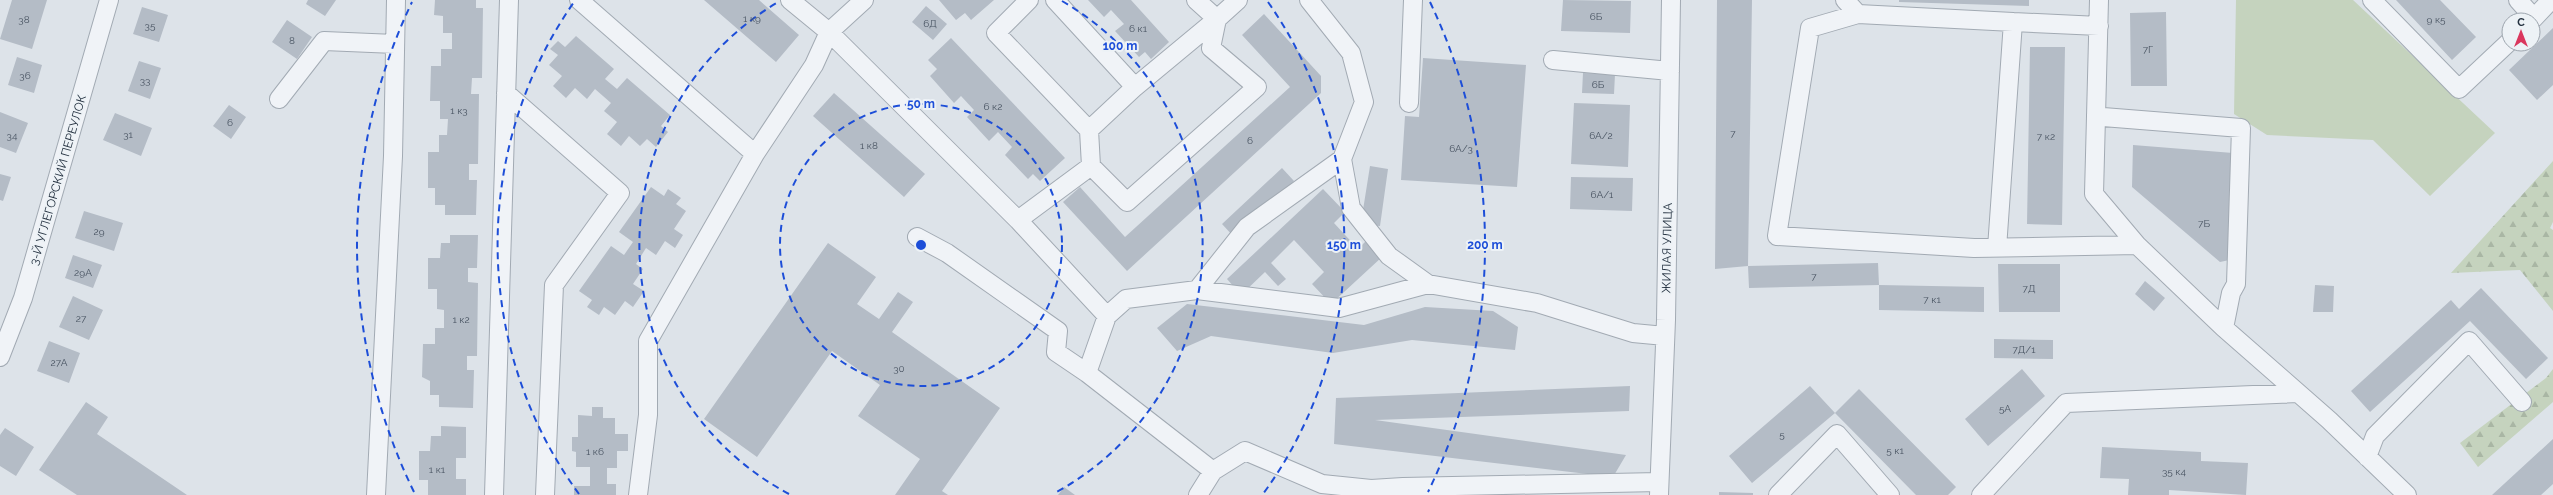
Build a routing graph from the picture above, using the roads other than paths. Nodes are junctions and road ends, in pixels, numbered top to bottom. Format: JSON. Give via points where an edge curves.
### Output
{"nodes":[{"id":1,"x":109,"y":0,"type":"edge"},
{"id":2,"x":396,"y":0,"type":"edge"},
{"id":3,"x":509,"y":0,"type":"edge"},
{"id":4,"x":579,"y":0,"type":"edge"},
{"id":5,"x":790,"y":0,"type":"edge"},
{"id":6,"x":864,"y":0,"type":"edge"},
{"id":7,"x":1029,"y":0,"type":"edge"},
{"id":8,"x":1055,"y":0,"type":"edge"},
{"id":9,"x":1196,"y":0,"type":"edge"},
{"id":10,"x":1238,"y":0,"type":"edge"},
{"id":11,"x":1309,"y":0,"type":"edge"},
{"id":12,"x":1413,"y":0,"type":"edge"},
{"id":13,"x":1671,"y":0,"type":"edge"},
{"id":14,"x":1845,"y":0,"type":"edge"},
{"id":15,"x":2099,"y":0,"type":"edge"},
{"id":16,"x":2372,"y":0,"type":"edge"},
{"id":17,"x":2518,"y":0,"type":"edge"},
{"id":18,"x":2551,"y":0,"type":"edge"},
{"id":19,"x":2527,"y":12,"type":"edge"},
{"id":20,"x":2540,"y":12,"type":"edge"},
{"id":21,"x":1858,"y":14,"type":"junction"},
{"id":22,"x":1217,"y":19,"type":"junction"},
{"id":23,"x":2013,"y":22,"type":"junction"},
{"id":24,"x":2099,"y":26,"type":"junction"},
{"id":25,"x":829,"y":32,"type":"junction"},
{"id":26,"x":395,"y":44,"type":"junction"},
{"id":27,"x":2501,"y":50,"type":"edge"},
{"id":28,"x":1553,"y":60,"type":"dead end"},
{"id":29,"x":1670,"y":71,"type":"junction"},
{"id":30,"x":1135,"y":87,"type":"junction"},
{"id":31,"x":506,"y":93,"type":"junction"},
{"id":32,"x":280,"y":99,"type":"dead end"},
{"id":33,"x":1409,"y":103,"type":"dead end"},
{"id":34,"x":2096,"y":115,"type":"junction"},
{"id":35,"x":1089,"y":130,"type":"junction"},
{"id":36,"x":755,"y":154,"type":"junction"},
{"id":37,"x":1342,"y":159,"type":"junction"},
{"id":38,"x":1091,"y":166,"type":"junction"},
{"id":39,"x":1018,"y":220,"type":"junction"},
{"id":40,"x":917,"y":237,"type":"dead end"},
{"id":41,"x":2137,"y":245,"type":"junction"},
{"id":42,"x":1997,"y":248,"type":"junction"},
{"id":43,"x":1428,"y":284,"type":"junction"},
{"id":44,"x":1197,"y":290,"type":"junction"},
{"id":45,"x":1108,"y":316,"type":"junction"},
{"id":46,"x":2224,"y":328,"type":"junction"},
{"id":47,"x":1665,"y":336,"type":"junction"},
{"id":48,"x":0,"y":357,"type":"edge"},
{"id":49,"x":1087,"y":373,"type":"junction"},
{"id":50,"x":2298,"y":393,"type":"junction"},
{"id":51,"x":2522,"y":402,"type":"dead end"},
{"id":52,"x":2368,"y":457,"type":"junction"},
{"id":53,"x":1213,"y":470,"type":"junction"},
{"id":54,"x":1659,"y":488,"type":"edge"},
{"id":55,"x":1407,"y":491,"type":"edge"},
{"id":56,"x":1370,"y":492,"type":"edge"},
{"id":57,"x":376,"y":495,"type":"edge"},
{"id":58,"x":494,"y":495,"type":"edge"},
{"id":59,"x":545,"y":495,"type":"edge"},
{"id":60,"x":638,"y":495,"type":"edge"},
{"id":61,"x":1198,"y":495,"type":"edge"},
{"id":62,"x":1778,"y":495,"type":"edge"},
{"id":63,"x":1890,"y":495,"type":"edge"},
{"id":64,"x":1981,"y":495,"type":"edge"},
{"id":65,"x":2407,"y":495,"type":"edge"}],
"edges":[{"from":1,"to":48,"type":"street","name":"3-Й УГЛЕГОРСКИЙ ПЕРЕУЛОК","via":[[23,298]]},
{"from":2,"to":26,"type":"street"},
{"from":3,"to":31,"type":"street"},
{"from":4,"to":36,"type":"street"},
{"from":5,"to":25,"type":"street"},
{"from":6,"to":25,"type":"street"},
{"from":7,"to":35,"type":"street","via":[[996,33]]},
{"from":8,"to":30,"type":"street"},
{"from":9,"to":22,"type":"street"},
{"from":10,"to":22,"type":"street"},
{"from":11,"to":37,"type":"street","via":[[1351,53],[1364,102]]},
{"from":12,"to":33,"type":"street"},
{"from":13,"to":29,"type":"street","name":"ЖИЛАЯ УЛИЦА"},
{"from":14,"to":21,"type":"street"},
{"from":15,"to":24,"type":"street"},
{"from":16,"to":27,"type":"street","via":[[2459,89]]},
{"from":17,"to":19,"type":"street"},
{"from":18,"to":20,"type":"street"},
{"from":21,"to":23,"type":"street"},
{"from":21,"to":42,"type":"street","via":[[1810,28],[1778,236]]},
{"from":22,"to":30,"type":"street"},
{"from":22,"to":38,"type":"street","via":[[1211,48],[1257,87],[1127,202]]},
{"from":23,"to":24,"type":"street"},
{"from":23,"to":42,"type":"street"},
{"from":24,"to":34,"type":"street"},
{"from":25,"to":36,"type":"street","via":[[814,65]]},
{"from":25,"to":39,"type":"street"},
{"from":26,"to":32,"type":"street","via":[[324,41]]},
{"from":26,"to":57,"type":"street","via":[[393,156]]},
{"from":28,"to":29,"type":"street"},
{"from":29,"to":47,"type":"street","name":"ЖИЛАЯ УЛИЦА"},
{"from":30,"to":35,"type":"street"},
{"from":31,"to":58,"type":"street"},
{"from":31,"to":59,"type":"street","via":[[620,193],[554,285]]},
{"from":34,"to":41,"type":"street","via":[[2094,194]]},
{"from":34,"to":46,"type":"street","via":[[2241,128],[2236,284],[2231,293]]},
{"from":35,"to":38,"type":"street"},
{"from":36,"to":60,"type":"street","via":[[648,341],[648,415]]},
{"from":37,"to":43,"type":"street","via":[[1351,208],[1389,256]]},
{"from":37,"to":44,"type":"street","via":[[1247,228]]},
{"from":38,"to":39,"type":"street"},
{"from":39,"to":45,"type":"street"},
{"from":40,"to":49,"type":"street","via":[[947,253],[1058,331],[1056,352]]},
{"from":41,"to":42,"type":"street"},
{"from":41,"to":46,"type":"street"},
{"from":43,"to":44,"type":"street","via":[[1339,308]]},
{"from":43,"to":47,"type":"street","via":[[1537,303],[1632,332]]},
{"from":44,"to":45,"type":"street","via":[[1126,299]]},
{"from":45,"to":49,"type":"street"},
{"from":46,"to":50,"type":"street"},
{"from":47,"to":54,"type":"street","name":"ЖИЛАЯ УЛИЦА"},
{"from":49,"to":53,"type":"street"},
{"from":50,"to":52,"type":"street"},
{"from":50,"to":64,"type":"street","via":[[2066,403]]},
{"from":51,"to":52,"type":"street","via":[[2469,341],[2375,436]]},
{"from":52,"to":65,"type":"street"},
{"from":53,"to":56,"type":"street","via":[[1245,451],[1322,484]]},
{"from":53,"to":61,"type":"street"},
{"from":54,"to":55,"type":"street"},
{"from":55,"to":56,"type":"street"},
{"from":62,"to":63,"type":"street","via":[[1836,434]]}]}
